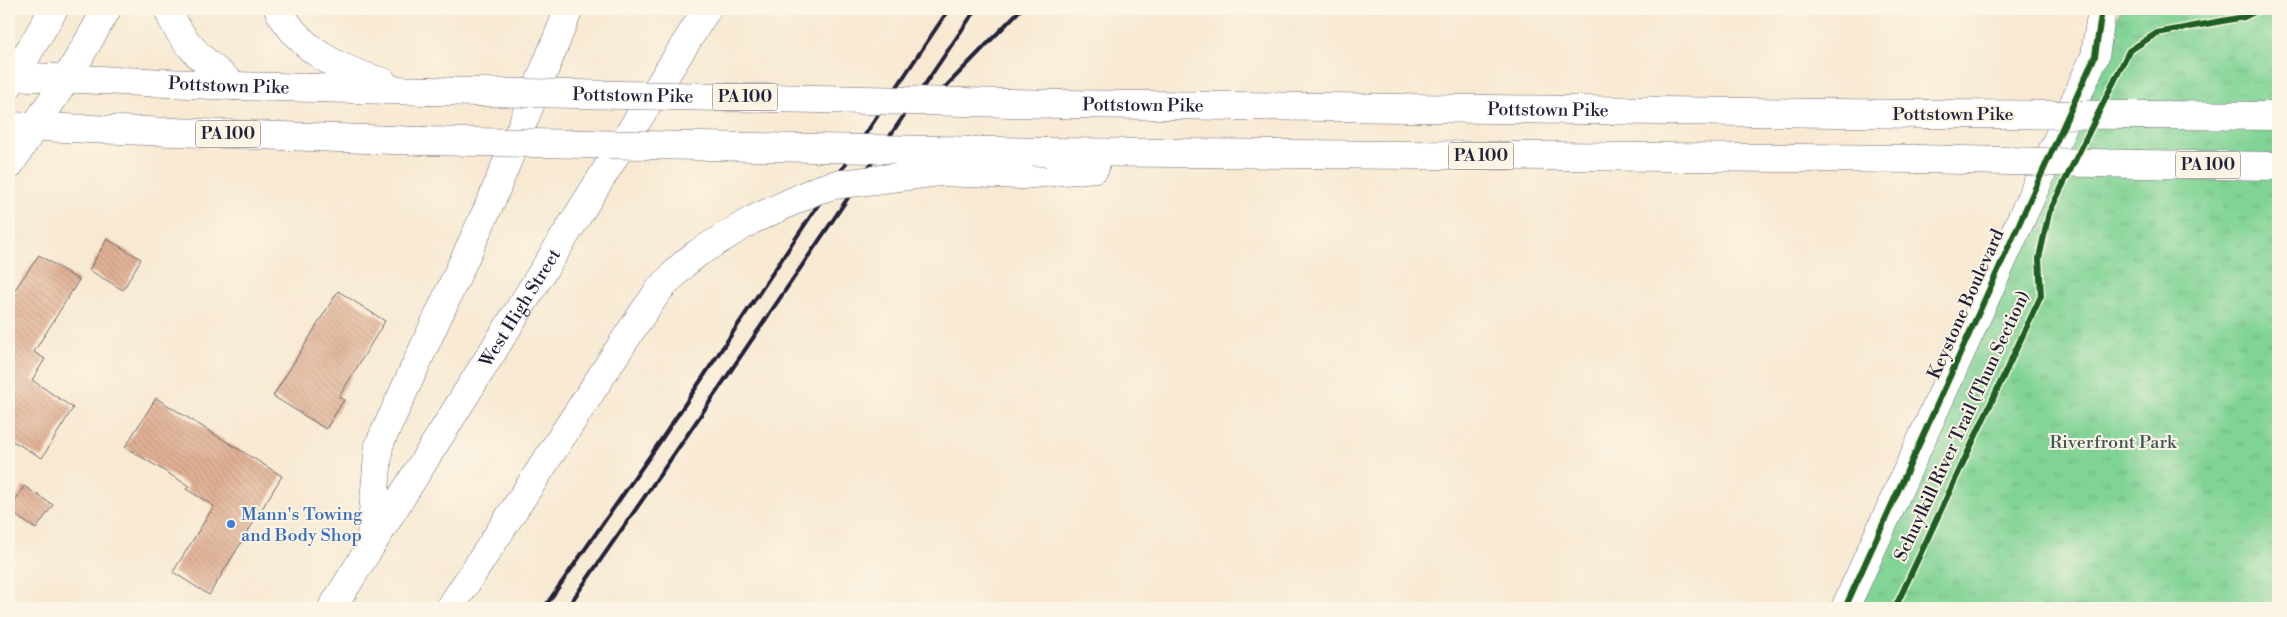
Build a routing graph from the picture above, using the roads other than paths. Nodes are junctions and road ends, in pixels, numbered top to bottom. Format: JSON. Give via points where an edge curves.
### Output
{"nodes":[{"id":1,"x":54,"y":9,"type":"edge"},
{"id":2,"x":107,"y":9,"type":"edge"},
{"id":3,"x":168,"y":9,"type":"edge"},
{"id":4,"x":278,"y":9,"type":"edge"},
{"id":5,"x":569,"y":9,"type":"edge"},
{"id":6,"x":707,"y":9,"type":"edge"},
{"id":7,"x":2102,"y":9,"type":"edge"},
{"id":8,"x":67,"y":78,"type":"junction"},
{"id":9,"x":11,"y":79,"type":"edge"},
{"id":10,"x":235,"y":86,"type":"junction"},
{"id":11,"x":419,"y":91,"type":"junction"},
{"id":12,"x":2278,"y":116,"type":"edge"},
{"id":13,"x":21,"y":126,"type":"edge"},
{"id":14,"x":1230,"y":154,"type":"junction"},
{"id":15,"x":9,"y":166,"type":"edge"},
{"id":16,"x":2278,"y":166,"type":"edge"},
{"id":17,"x":370,"y":547,"type":"junction"},
{"id":18,"x":332,"y":608,"type":"edge"},
{"id":19,"x":450,"y":608,"type":"edge"},
{"id":20,"x":1845,"y":608,"type":"edge"}],
"edges":[{"from":1,"to":9,"type":"main road"},
{"from":2,"to":8,"type":"main road"},
{"from":3,"to":10,"type":"main road","via":[[191,48]]},
{"from":4,"to":11,"type":"main road","via":[[287,26],[305,45],[330,63],[358,75]]},
{"from":5,"to":17,"type":"main road","via":[[492,199],[378,445]]},
{"from":6,"to":17,"type":"main road","name":"West High Street"},
{"from":7,"to":20,"type":"main road","name":"Keystone Boulevard","via":[[2096,56]]},
{"from":8,"to":9,"type":"main road","name":"Pottstown Pike","number":"PA 100"},
{"from":8,"to":10,"type":"main road","name":"Pottstown Pike","number":"PA 100"},
{"from":8,"to":13,"type":"main road"},
{"from":10,"to":11,"type":"main road","name":"Pottstown Pike","number":"PA 100"},
{"from":11,"to":12,"type":"main road","name":"Pottstown Pike","number":"PA 100","bridge":true,"via":[[1062,104]]},
{"from":13,"to":14,"type":"main road","number":"PA 100","bridge":true,"via":[[422,142]]},
{"from":13,"to":15,"type":"main road"},
{"from":14,"to":16,"type":"main road","number":"PA 100","bridge":true,"via":[[1917,159]]},
{"from":14,"to":19,"type":"main road","bridge":true,"via":[[1022,175],[940,172],[834,185],[798,197],[766,213],[698,253],[660,290]]},
{"from":17,"to":18,"type":"main road","name":"West High Street"}]}
